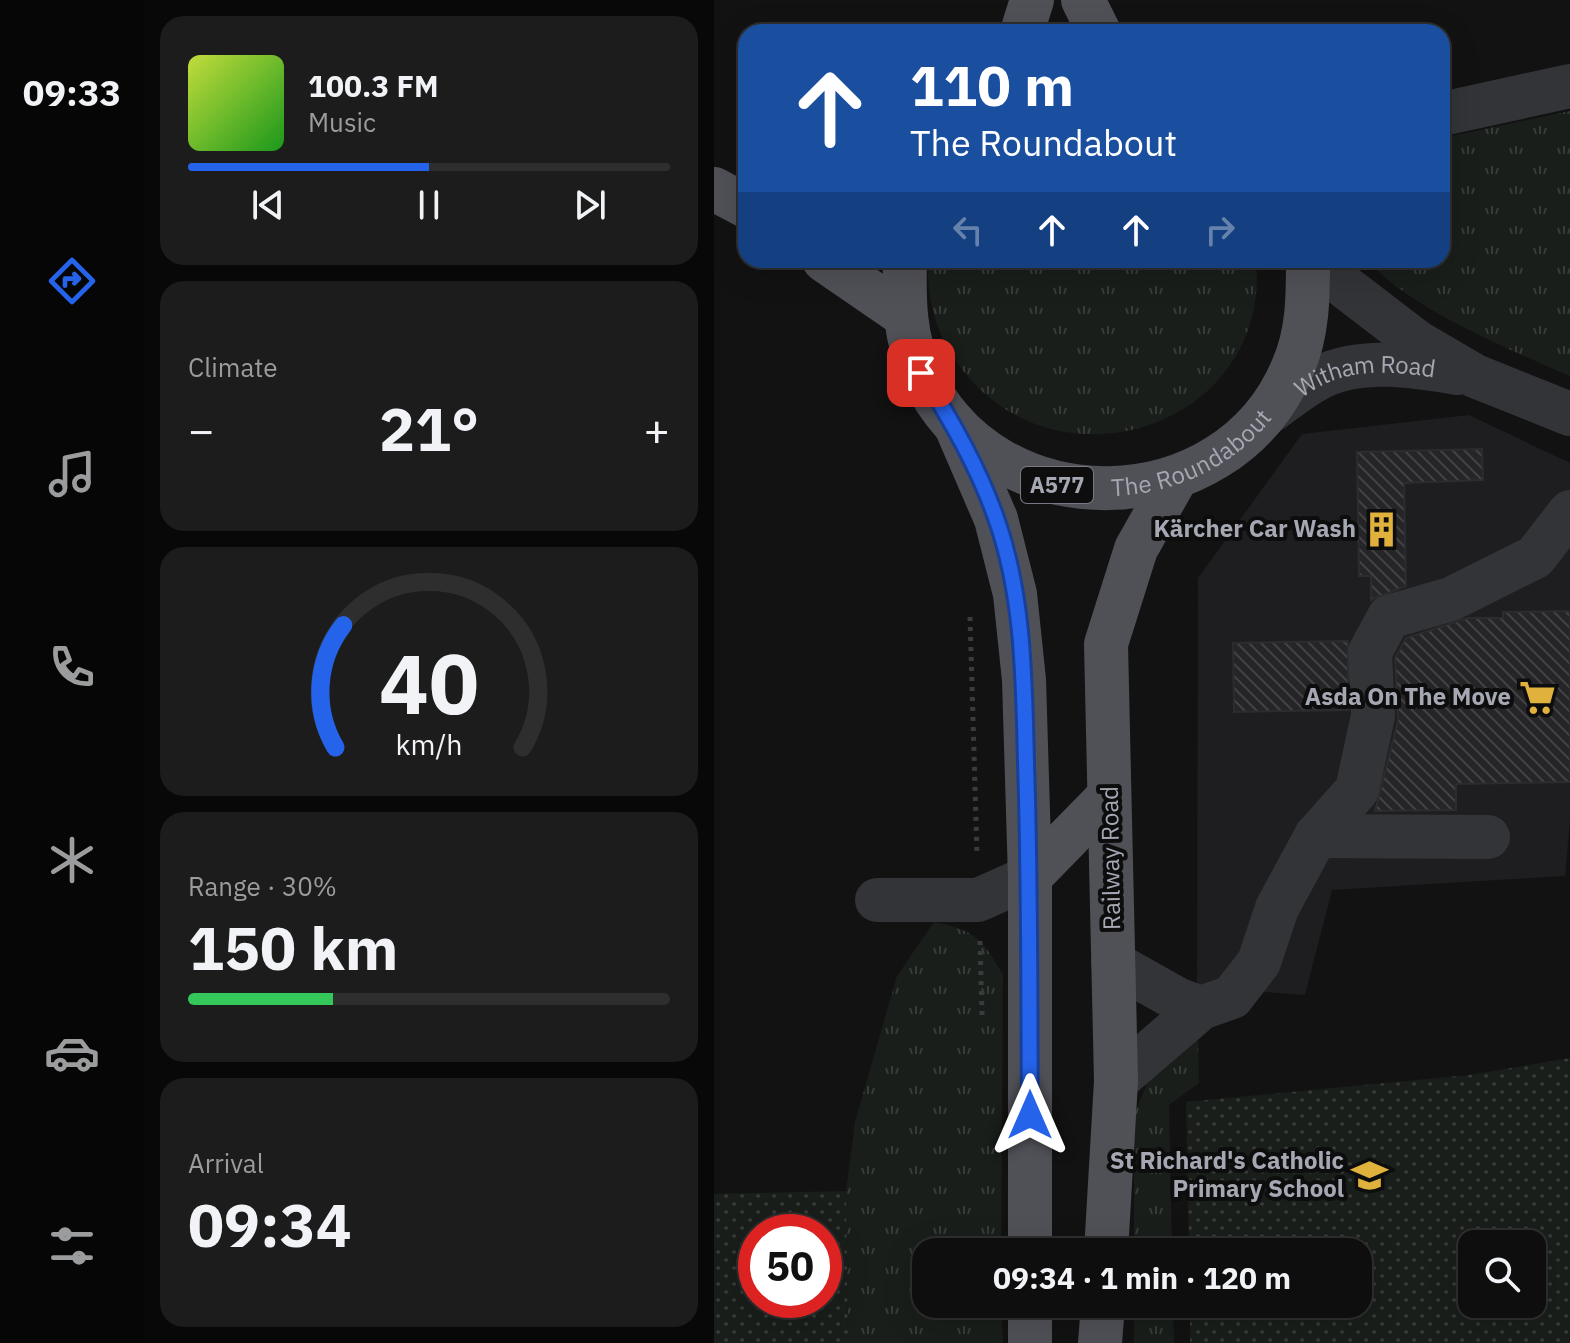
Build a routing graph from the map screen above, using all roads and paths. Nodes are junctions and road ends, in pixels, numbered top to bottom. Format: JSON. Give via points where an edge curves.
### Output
{"nodes":[{"id":1,"x":1032,"y":0,"type":"edge"},
{"id":2,"x":1083,"y":0,"type":"edge"},
{"id":3,"x":1024,"y":24,"type":"edge"},
{"id":4,"x":1095,"y":24,"type":"edge"},
{"id":5,"x":1570,"y":86,"type":"edge"},
{"id":6,"x":1450,"y":112,"type":"edge"},
{"id":7,"x":836,"y":268,"type":"edge"},
{"id":8,"x":905,"y":268,"type":"edge"},
{"id":9,"x":1309,"y":268,"type":"edge"},
{"id":10,"x":1320,"y":268,"type":"edge"},
{"id":11,"x":904,"y":315,"type":"junction"},
{"id":12,"x":1475,"y":376,"type":"junction"},
{"id":13,"x":1570,"y":414,"type":"edge"},
{"id":14,"x":1265,"y":415,"type":"junction"},
{"id":15,"x":955,"y":424,"type":"junction"},
{"id":16,"x":1176,"y":478,"type":"junction"},
{"id":17,"x":1570,"y":512,"type":"edge"},
{"id":18,"x":969,"y":602,"type":"dead end"},
{"id":19,"x":1109,"y":796,"type":"junction"},
{"id":20,"x":1316,"y":836,"type":"junction"},
{"id":21,"x":1488,"y":837,"type":"dead end"},
{"id":22,"x":1030,"y":877,"type":"junction"},
{"id":23,"x":877,"y":900,"type":"dead end"},
{"id":24,"x":978,"y":900,"type":"junction"},
{"id":25,"x":1113,"y":963,"type":"junction"},
{"id":26,"x":1201,"y":1008,"type":"junction"},
{"id":27,"x":983,"y":1028,"type":"dead end"},
{"id":28,"x":1116,"y":1081,"type":"junction"},
{"id":29,"x":1030,"y":1238,"type":"edge"},
{"id":30,"x":1107,"y":1238,"type":"edge"},
{"id":31,"x":1030,"y":1318,"type":"edge"},
{"id":32,"x":1102,"y":1318,"type":"edge"},
{"id":33,"x":1030,"y":1343,"type":"edge"},
{"id":34,"x":1100,"y":1343,"type":"edge"}],
"edges":[{"from":1,"to":3,"type":"main road"},
{"from":2,"to":4,"type":"main road"},
{"from":5,"to":6,"type":"street"},
{"from":7,"to":11,"type":"main road"},
{"from":8,"to":11,"type":"main road","name":"The Roundabout","number":"A577"},
{"from":9,"to":14,"type":"main road","name":"The Roundabout","number":"A577","via":[[1308,314],[1293,368]]},
{"from":10,"to":12,"type":"street","name":"Witham Road","via":[[1417,342]]},
{"from":11,"to":15,"type":"main road","name":"The Roundabout","number":"A577","via":[[921,373]]},
{"from":12,"to":13,"type":"street","name":"Witham Road"},
{"from":12,"to":14,"type":"street","name":"Witham Road","via":[[1414,366],[1365,366],[1322,376]]},
{"from":14,"to":16,"type":"main road","name":"The Roundabout","number":"A577","via":[[1225,453]]},
{"from":15,"to":16,"type":"main road","name":"The Roundabout","number":"A577","via":[[1002,462],[1058,485],[1117,491]]},
{"from":15,"to":22,"type":"main road","via":[[996,519],[1015,594],[1024,680]]},
{"from":16,"to":19,"type":"main road","name":"Railway Road","via":[[1136,549],[1106,644]]},
{"from":17,"to":20,"type":"street","via":[[1535,557],[1451,599],[1389,617],[1370,652],[1373,716],[1357,790]]},
{"from":18,"to":24,"type":"path"},
{"from":19,"to":22,"type":"main road"},
{"from":19,"to":25,"type":"main road","name":"Railway Road"},
{"from":20,"to":21,"type":"street"},
{"from":20,"to":26,"type":"street","via":[[1277,908],[1259,962],[1232,997]]},
{"from":22,"to":24,"type":"street"},
{"from":22,"to":29,"type":"main road"},
{"from":23,"to":24,"type":"street"},
{"from":24,"to":27,"type":"path"},
{"from":25,"to":26,"type":"street"},
{"from":25,"to":28,"type":"main road","name":"Railway Road"},
{"from":26,"to":28,"type":"street"},
{"from":28,"to":30,"type":"main road","name":"Railway Road"},
{"from":31,"to":33,"type":"main road"},
{"from":32,"to":34,"type":"main road"}]}
